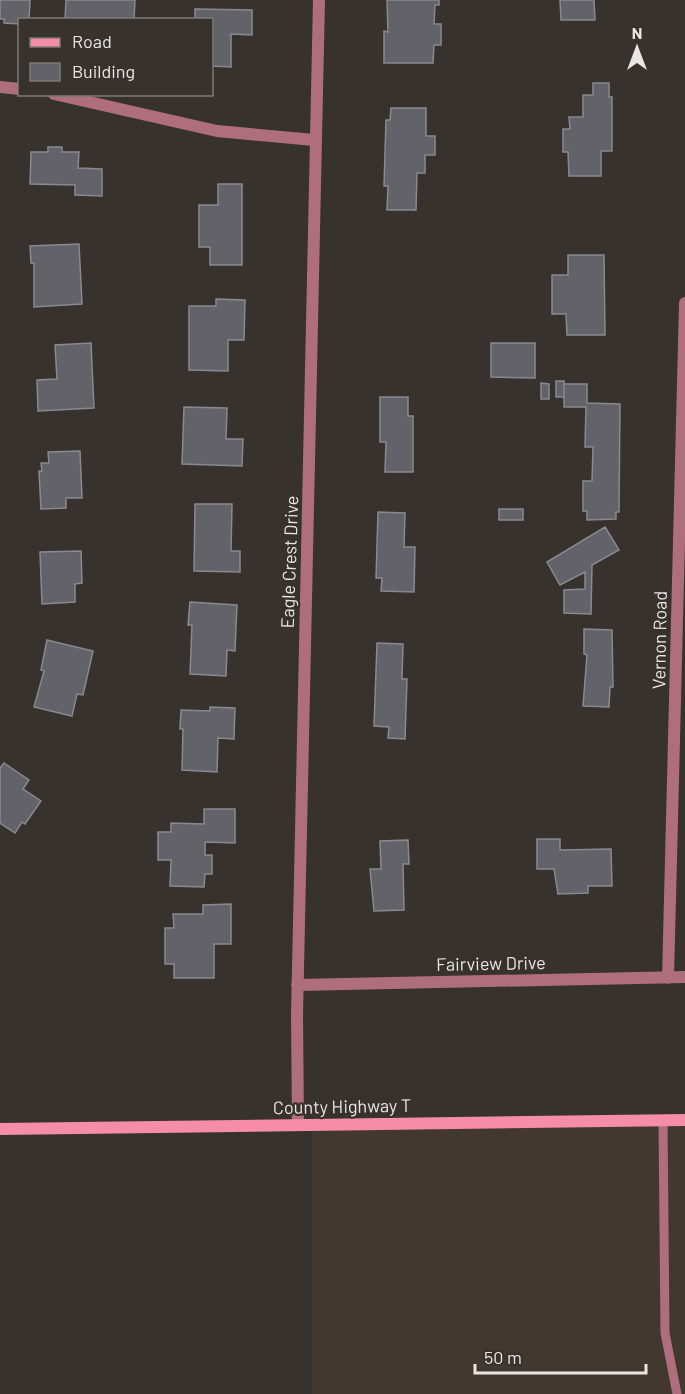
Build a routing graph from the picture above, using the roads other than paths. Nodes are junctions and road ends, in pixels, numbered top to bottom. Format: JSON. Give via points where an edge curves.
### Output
{"nodes":[{"id":1,"x":319,"y":0,"type":"edge"},
{"id":2,"x":0,"y":87,"type":"edge"},
{"id":3,"x":18,"y":89,"type":"edge"},
{"id":4,"x":63,"y":96,"type":"edge"},
{"id":5,"x":314,"y":140,"type":"junction"},
{"id":6,"x":685,"y":303,"type":"edge"},
{"id":7,"x":685,"y":977,"type":"edge"},
{"id":8,"x":668,"y":978,"type":"junction"},
{"id":9,"x":297,"y":985,"type":"junction"},
{"id":10,"x":663,"y":1120,"type":"junction"},
{"id":11,"x":685,"y":1120,"type":"edge"},
{"id":12,"x":298,"y":1124,"type":"junction"},
{"id":13,"x":0,"y":1129,"type":"edge"},
{"id":14,"x":677,"y":1394,"type":"edge"}],
"edges":[{"from":1,"to":5,"type":"street","name":"Eagle Crest Drive"},
{"from":2,"to":3,"type":"street"},
{"from":4,"to":5,"type":"street","via":[[217,131]]},
{"from":5,"to":9,"type":"street","name":"Eagle Crest Drive"},
{"from":6,"to":8,"type":"street","name":"Vernon Road"},
{"from":7,"to":8,"type":"street","name":"Fairview Drive"},
{"from":8,"to":9,"type":"street","name":"Fairview Drive"},
{"from":9,"to":12,"type":"street","name":"Eagle Crest Drive"},
{"from":10,"to":11,"type":"main road","name":"County Highway T"},
{"from":10,"to":12,"type":"main road","name":"County Highway T"},
{"from":10,"to":14,"type":"lane","via":[[665,1333]]},
{"from":12,"to":13,"type":"main road","name":"County Highway T"}]}
